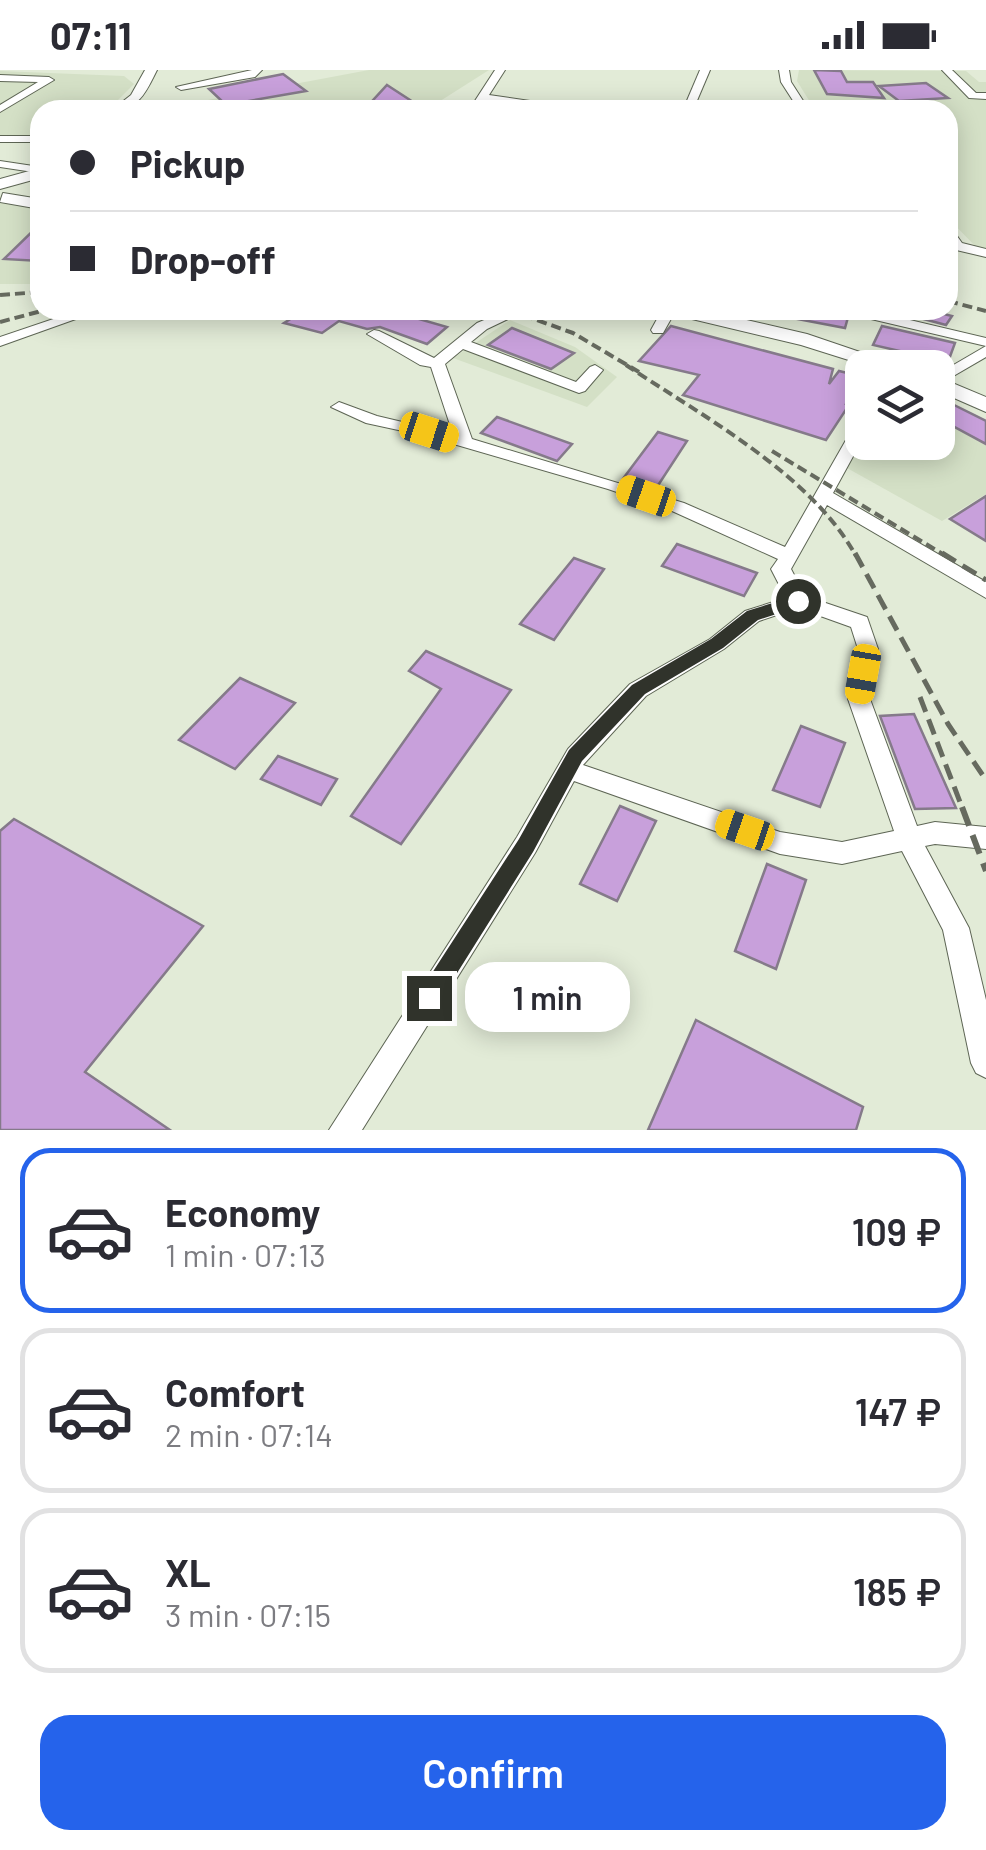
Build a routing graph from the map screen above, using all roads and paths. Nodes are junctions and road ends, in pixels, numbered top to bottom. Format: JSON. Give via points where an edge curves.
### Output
{"nodes":[{"id":1,"x":151,"y":70,"type":"edge"},
{"id":2,"x":257,"y":70,"type":"edge"},
{"id":3,"x":500,"y":70,"type":"edge"},
{"id":4,"x":705,"y":70,"type":"edge"},
{"id":5,"x":784,"y":70,"type":"edge"},
{"id":6,"x":947,"y":70,"type":"edge"},
{"id":7,"x":0,"y":78,"type":"edge"},
{"id":8,"x":180,"y":87,"type":"dead end"},
{"id":9,"x":986,"y":96,"type":"edge"},
{"id":10,"x":484,"y":97,"type":"junction"},
{"id":11,"x":131,"y":100,"type":"edge"},
{"id":12,"x":482,"y":100,"type":"edge"},
{"id":13,"x":508,"y":100,"type":"edge"},
{"id":14,"x":692,"y":100,"type":"edge"},
{"id":15,"x":798,"y":100,"type":"edge"},
{"id":16,"x":0,"y":108,"type":"edge"},
{"id":17,"x":30,"y":139,"type":"edge"},
{"id":18,"x":0,"y":140,"type":"edge"},
{"id":19,"x":30,"y":172,"type":"edge"},
{"id":20,"x":30,"y":172,"type":"edge"},
{"id":21,"x":1,"y":181,"type":"edge"},
{"id":22,"x":30,"y":182,"type":"edge"},
{"id":23,"x":30,"y":197,"type":"edge"},
{"id":24,"x":30,"y":198,"type":"edge"},
{"id":25,"x":958,"y":246,"type":"edge"},
{"id":26,"x":986,"y":254,"type":"edge"},
{"id":27,"x":65,"y":320,"type":"edge"},
{"id":28,"x":496,"y":320,"type":"edge"},
{"id":29,"x":664,"y":320,"type":"edge"},
{"id":30,"x":721,"y":320,"type":"edge"},
{"id":31,"x":893,"y":320,"type":"edge"},
{"id":32,"x":658,"y":330,"type":"dead end"},
{"id":33,"x":374,"y":334,"type":"dead end"},
{"id":34,"x":0,"y":342,"type":"edge"},
{"id":35,"x":986,"y":342,"type":"edge"},
{"id":36,"x":460,"y":343,"type":"junction"},
{"id":37,"x":986,"y":351,"type":"edge"},
{"id":38,"x":845,"y":352,"type":"edge"},
{"id":39,"x":437,"y":364,"type":"junction"},
{"id":40,"x":595,"y":370,"type":"dead end"},
{"id":41,"x":955,"y":371,"type":"edge"},
{"id":42,"x":955,"y":390,"type":"edge"},
{"id":43,"x":338,"y":406,"type":"dead end"},
{"id":44,"x":986,"y":406,"type":"edge"},
{"id":45,"x":465,"y":444,"type":"junction"},
{"id":46,"x":845,"y":457,"type":"edge"},
{"id":47,"x":824,"y":495,"type":"junction"},
{"id":48,"x":789,"y":556,"type":"junction"},
{"id":49,"x":986,"y":591,"type":"edge"},
{"id":50,"x":798,"y":601,"type":"junction"},
{"id":51,"x":568,"y":769,"type":"junction"},
{"id":52,"x":986,"y":838,"type":"edge"},
{"id":53,"x":910,"y":841,"type":"junction"},
{"id":54,"x":986,"y":1063,"type":"edge"},
{"id":55,"x":344,"y":1130,"type":"edge"}],
"edges":[{"from":1,"to":11,"type":"main road"},
{"from":2,"to":8,"type":"street"},
{"from":3,"to":10,"type":"street"},
{"from":4,"to":14,"type":"street"},
{"from":5,"to":15,"type":"street"},
{"from":6,"to":9,"type":"street","via":[[974,96]]},
{"from":7,"to":16,"type":"street","via":[[48,80]]},
{"from":10,"to":12,"type":"street"},
{"from":10,"to":13,"type":"street"},
{"from":17,"to":18,"type":"street"},
{"from":19,"to":21,"type":"main road"},
{"from":20,"to":21,"type":"street"},
{"from":21,"to":22,"type":"main road"},
{"from":21,"to":23,"type":"main road","via":[[22,199]]},
{"from":21,"to":24,"type":"main road"},
{"from":25,"to":26,"type":"street"},
{"from":27,"to":34,"type":"street"},
{"from":28,"to":36,"type":"street"},
{"from":29,"to":32,"type":"street"},
{"from":30,"to":38,"type":"main road"},
{"from":31,"to":35,"type":"street"},
{"from":33,"to":39,"type":"street"},
{"from":36,"to":39,"type":"street"},
{"from":36,"to":40,"type":"street","via":[[579,388]]},
{"from":37,"to":41,"type":"street"},
{"from":39,"to":45,"type":"street"},
{"from":42,"to":44,"type":"main road"},
{"from":43,"to":45,"type":"street"},
{"from":45,"to":48,"type":"street","via":[[678,506]]},
{"from":46,"to":47,"type":"street"},
{"from":47,"to":48,"type":"street"},
{"from":47,"to":49,"type":"street"},
{"from":48,"to":50,"type":"street","via":[[780,569]]},
{"from":50,"to":51,"type":"street","via":[[752,616],[638,690]]},
{"from":50,"to":53,"type":"street","via":[[860,622],[868,649],[859,699]]},
{"from":51,"to":53,"type":"street","via":[[780,843],[842,853]]},
{"from":51,"to":55,"type":"street"},
{"from":52,"to":53,"type":"street","via":[[936,833]]},
{"from":53,"to":54,"type":"street","via":[[956,928]]}]}
